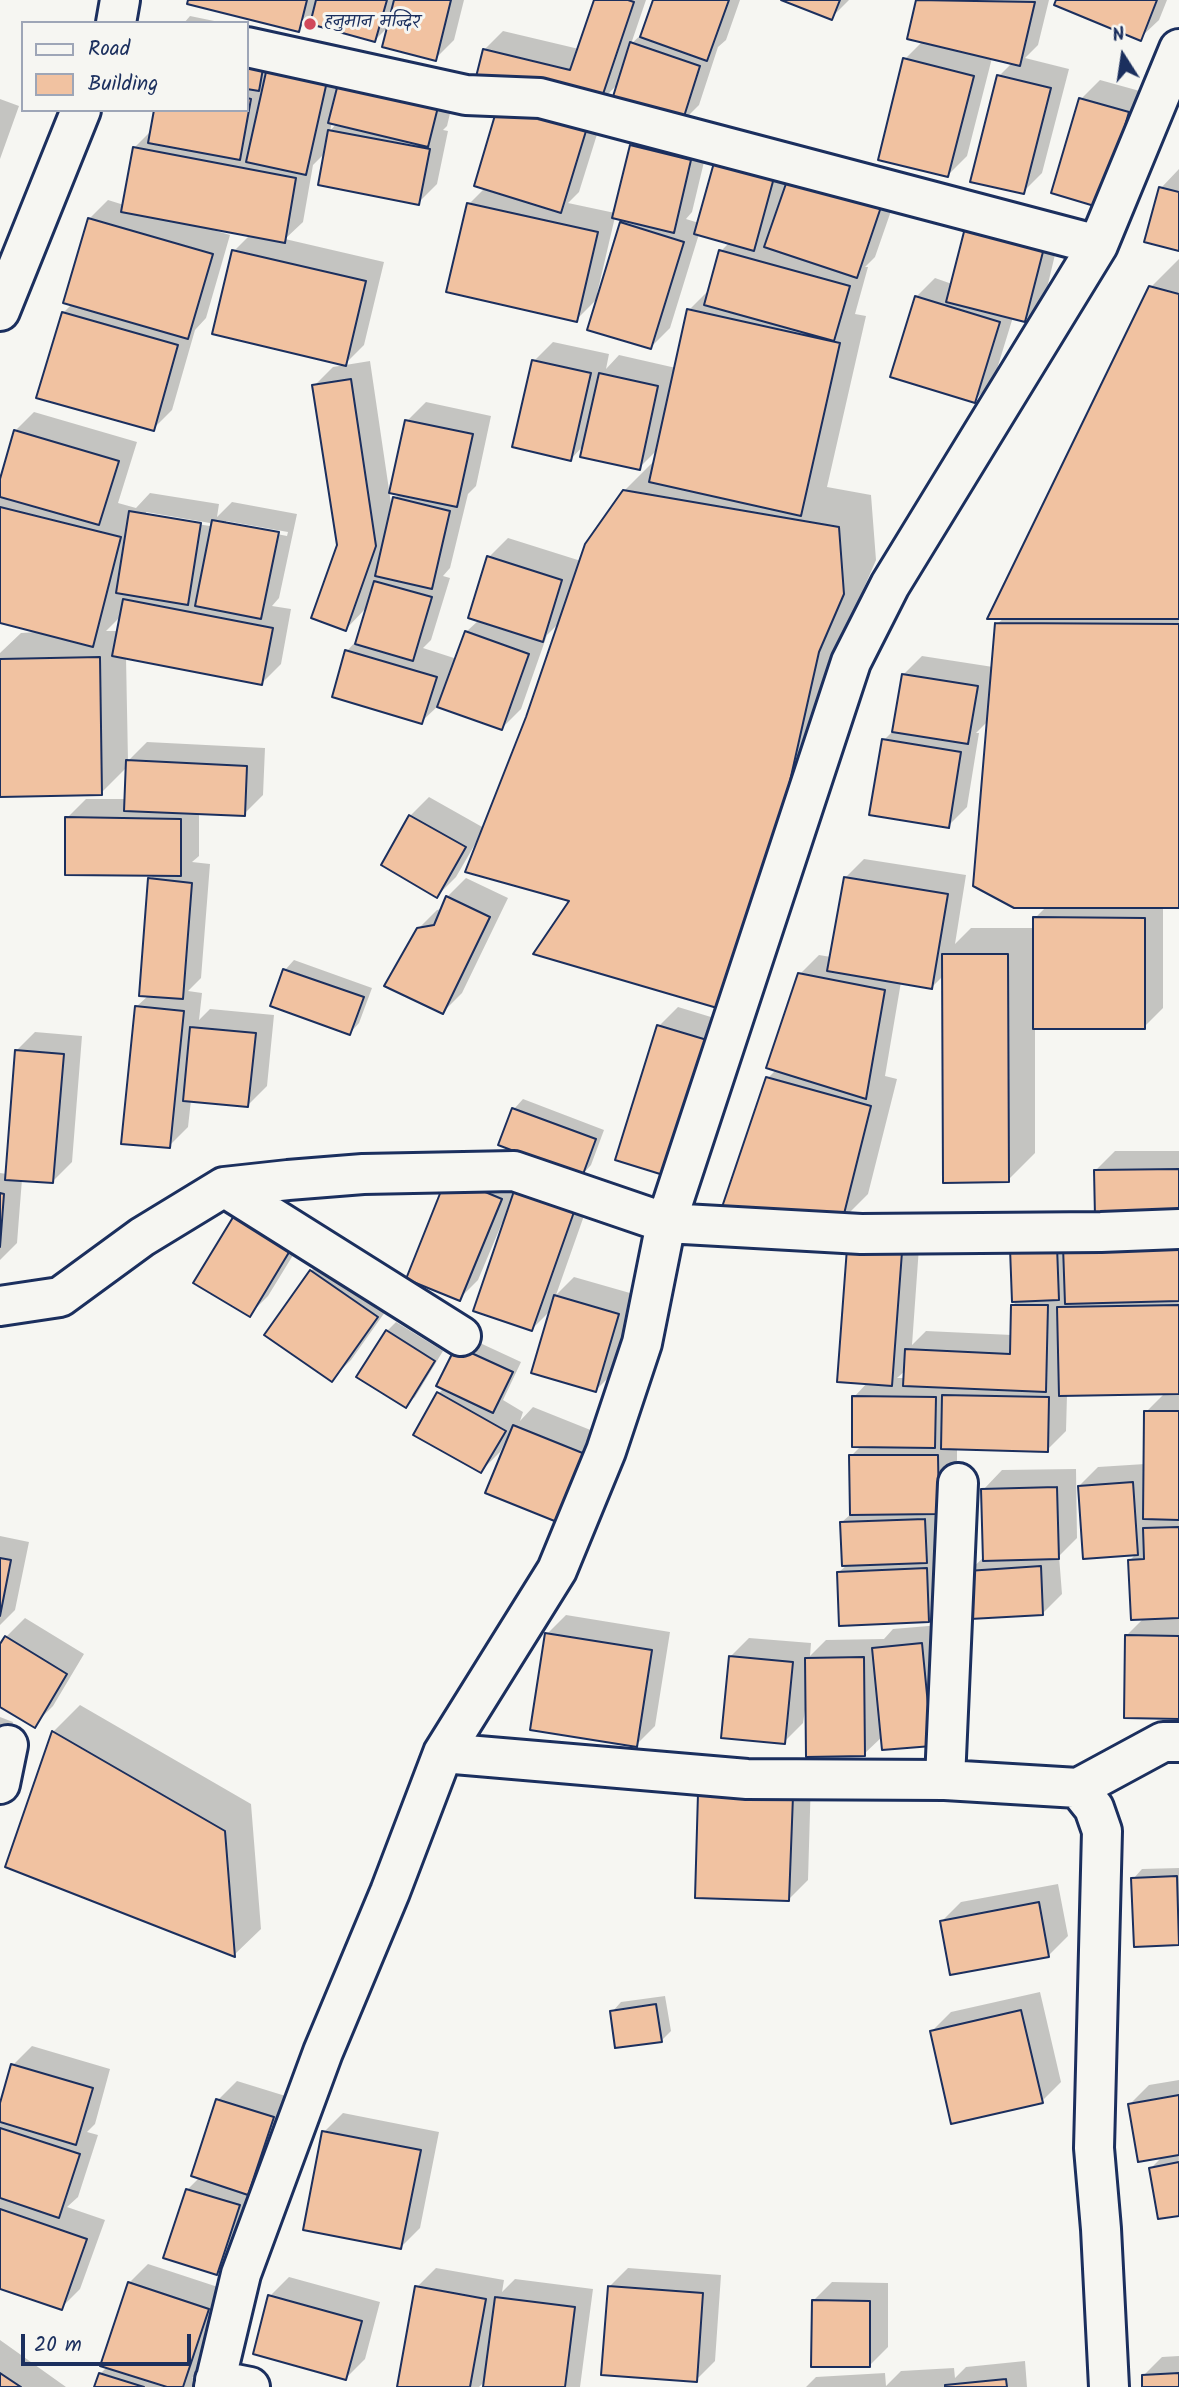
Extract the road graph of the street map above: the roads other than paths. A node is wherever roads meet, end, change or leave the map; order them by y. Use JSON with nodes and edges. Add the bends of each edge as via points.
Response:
{"nodes":[{"id":1,"x":248,"y":47,"type":"edge"},
{"id":2,"x":1179,"y":49,"type":"edge"},
{"id":3,"x":80,"y":112,"type":"edge"},
{"id":4,"x":1098,"y":245,"type":"junction"},
{"id":5,"x":0,"y":311,"type":"edge"},
{"id":6,"x":224,"y":1187,"type":"junction"},
{"id":7,"x":666,"y":1223,"type":"junction"},
{"id":8,"x":1179,"y":1229,"type":"edge"},
{"id":9,"x":0,"y":1306,"type":"edge"},
{"id":10,"x":461,"y":1336,"type":"dead end"},
{"id":11,"x":958,"y":1483,"type":"dead end"},
{"id":12,"x":1179,"y":1742,"type":"edge"},
{"id":13,"x":8,"y":1745,"type":"dead end"},
{"id":14,"x":443,"y":1753,"type":"junction"},
{"id":15,"x":945,"y":1780,"type":"junction"},
{"id":16,"x":0,"y":1784,"type":"edge"},
{"id":17,"x":1077,"y":1788,"type":"junction"},
{"id":18,"x":227,"y":2385,"type":"edge"},
{"id":19,"x":1109,"y":2387,"type":"edge"}],
"edges":[{"from":1,"to":4,"type":"street","via":[[466,94],[540,98]]},
{"from":2,"to":4,"type":"street"},
{"from":3,"to":5,"type":"street"},
{"from":4,"to":7,"type":"street","via":[[890,585],[851,662]]},
{"from":6,"to":7,"type":"street","via":[[363,1174],[514,1171]]},
{"from":6,"to":9,"type":"street","via":[[142,1237],[60,1297]]},
{"from":6,"to":10,"type":"street"},
{"from":7,"to":8,"type":"street","via":[[860,1234]]},
{"from":7,"to":14,"type":"street","via":[[642,1343],[606,1451],[557,1570]]},
{"from":11,"to":15,"type":"street"},
{"from":12,"to":17,"type":"street","via":[[1163,1742]]},
{"from":13,"to":16,"type":"street"},
{"from":14,"to":15,"type":"street","via":[[747,1779]]},
{"from":14,"to":18,"type":"street","via":[[323,2052],[241,2274]]},
{"from":15,"to":17,"type":"street"},
{"from":17,"to":19,"type":"street","via":[[1094,1808],[1102,1831],[1094,2148]]}]}
